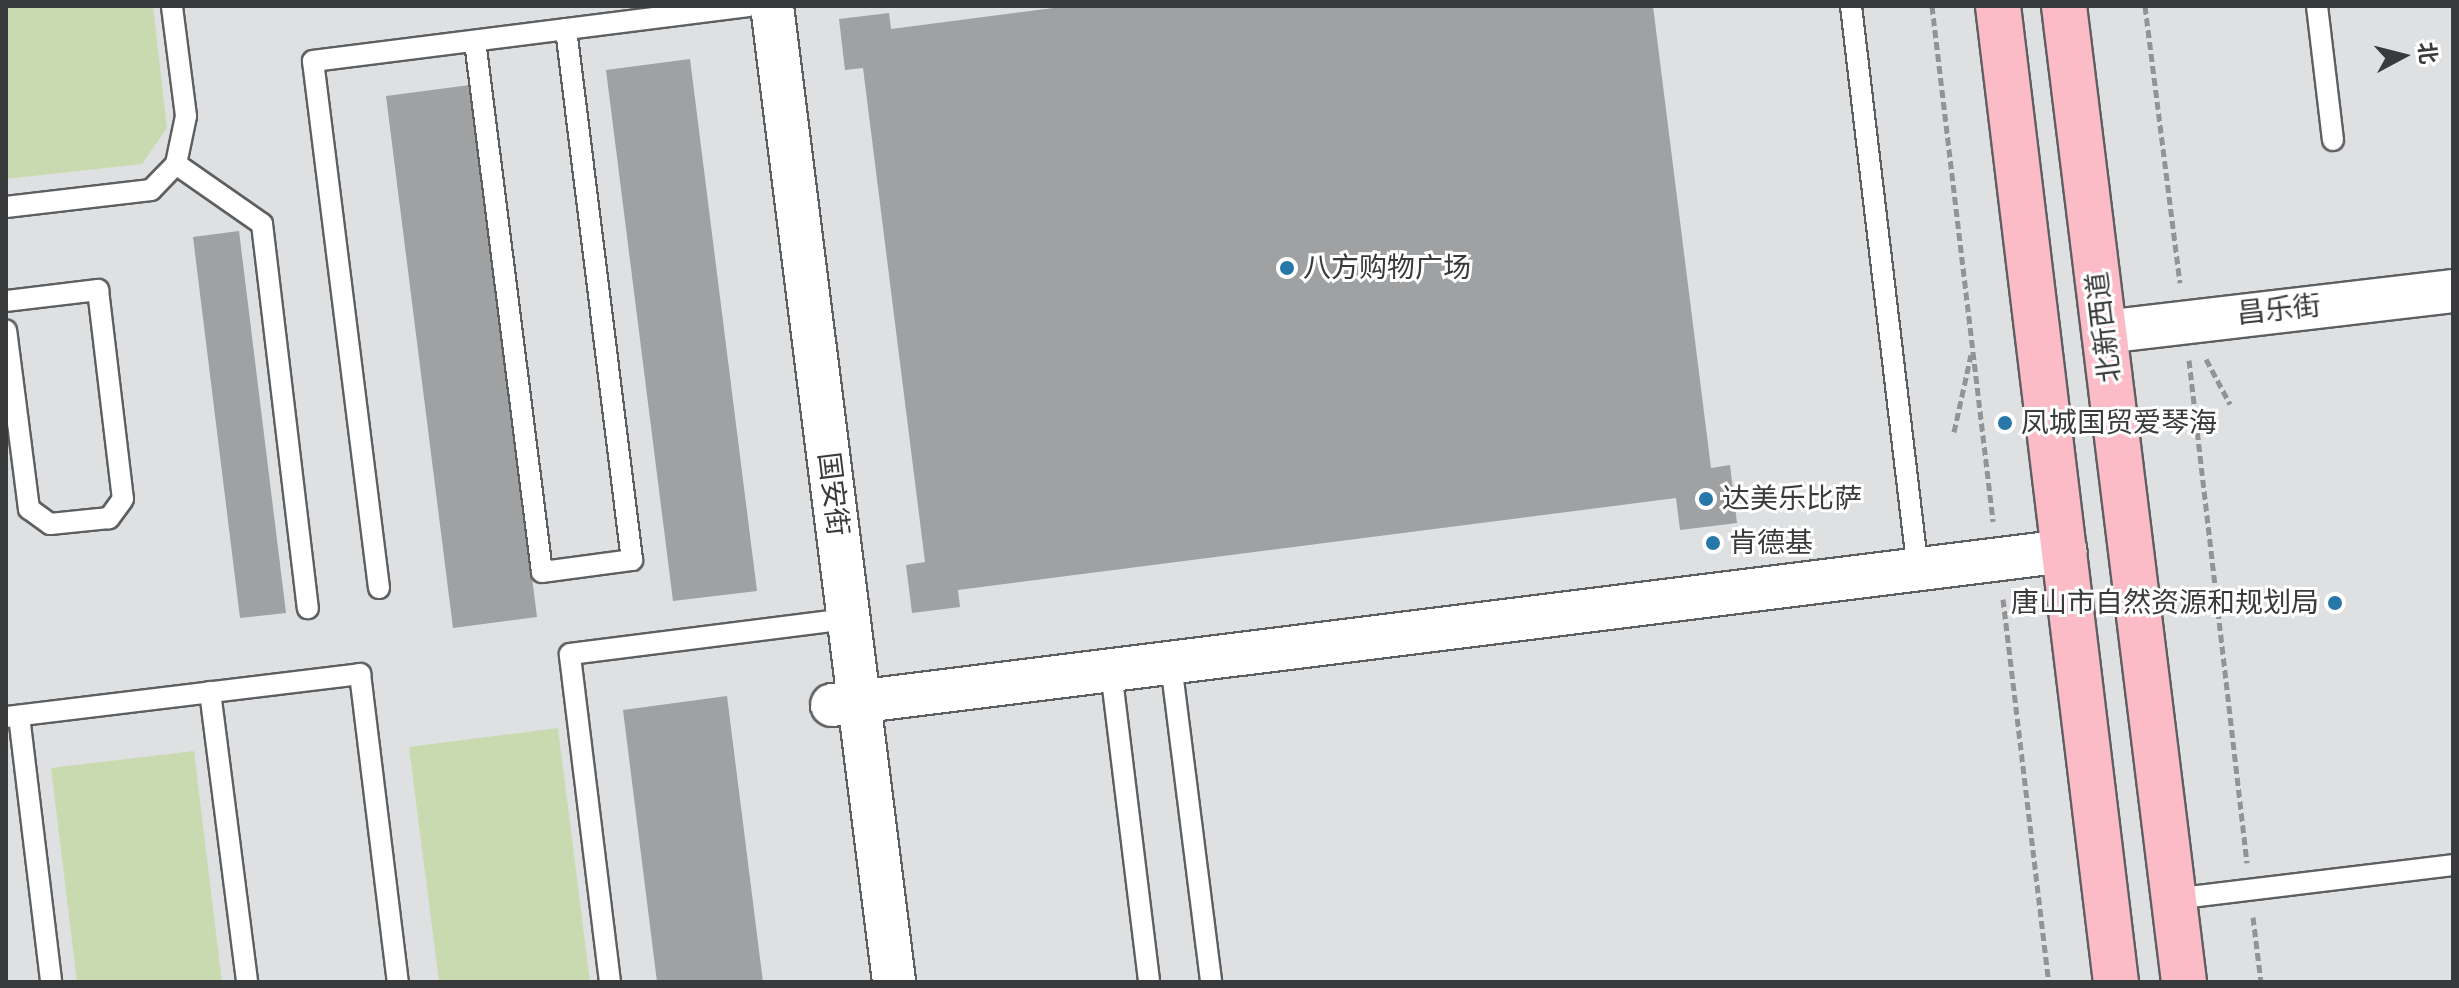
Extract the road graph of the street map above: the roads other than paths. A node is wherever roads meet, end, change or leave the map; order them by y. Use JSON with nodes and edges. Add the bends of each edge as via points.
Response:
{"nodes":[{"id":1,"x":172,"y":6,"type":"edge"},
{"id":2,"x":746,"y":6,"type":"edge"},
{"id":3,"x":772,"y":6,"type":"edge"},
{"id":4,"x":1851,"y":6,"type":"edge"},
{"id":5,"x":1998,"y":6,"type":"edge"},
{"id":6,"x":2064,"y":6,"type":"edge"},
{"id":7,"x":2317,"y":6,"type":"edge"},
{"id":8,"x":566,"y":29,"type":"junction"},
{"id":9,"x":475,"y":41,"type":"junction"},
{"id":10,"x":2333,"y":140,"type":"dead end"},
{"id":11,"x":176,"y":164,"type":"junction"},
{"id":12,"x":6,"y":207,"type":"edge"},
{"id":13,"x":2453,"y":291,"type":"edge"},
{"id":14,"x":6,"y":301,"type":"edge"},
{"id":15,"x":6,"y":330,"type":"edge"},
{"id":16,"x":2105,"y":332,"type":"junction"},
{"id":17,"x":2065,"y":551,"type":"junction"},
{"id":18,"x":1918,"y":571,"type":"junction"},
{"id":19,"x":379,"y":588,"type":"dead end"},
{"id":20,"x":308,"y":608,"type":"dead end"},
{"id":21,"x":836,"y":621,"type":"junction"},
{"id":22,"x":1171,"y":664,"type":"junction"},
{"id":23,"x":1111,"y":671,"type":"junction"},
{"id":24,"x":210,"y":692,"type":"junction"},
{"id":25,"x":846,"y":704,"type":"junction"},
{"id":26,"x":12,"y":716,"type":"edge"},
{"id":27,"x":2453,"y":865,"type":"edge"},
{"id":28,"x":2173,"y":899,"type":"junction"},
{"id":29,"x":51,"y":982,"type":"edge"},
{"id":30,"x":247,"y":982,"type":"edge"},
{"id":31,"x":398,"y":982,"type":"edge"},
{"id":32,"x":610,"y":982,"type":"edge"},
{"id":33,"x":866,"y":982,"type":"edge"},
{"id":34,"x":894,"y":982,"type":"edge"},
{"id":35,"x":1149,"y":982,"type":"edge"},
{"id":36,"x":1211,"y":982,"type":"edge"},
{"id":37,"x":2116,"y":982,"type":"edge"},
{"id":38,"x":2184,"y":982,"type":"edge"}],
"edges":[{"from":1,"to":11,"type":"lane","via":[[186,116]]},
{"from":2,"to":8,"type":"lane"},
{"from":2,"to":21,"type":"street","name":"国安街"},
{"from":3,"to":21,"type":"street","name":"国安街"},
{"from":4,"to":18,"type":"lane"},
{"from":5,"to":17,"type":"main road"},
{"from":6,"to":16,"type":"main road","name":"北新西道"},
{"from":7,"to":10,"type":"lane"},
{"from":8,"to":9,"type":"lane"},
{"from":8,"to":9,"type":"lane","via":[[632,560],[542,572]]},
{"from":9,"to":19,"type":"lane","via":[[313,61]]},
{"from":11,"to":12,"type":"lane","via":[[151,190]]},
{"from":11,"to":20,"type":"lane","via":[[262,224]]},
{"from":13,"to":16,"type":"street","name":"昌乐街"},
{"from":14,"to":15,"type":"lane","via":[[98,290],[123,499],[109,518],[50,524],[29,509]]},
{"from":16,"to":28,"type":"main road","name":"北新西道"},
{"from":17,"to":18,"type":"street"},
{"from":17,"to":37,"type":"main road"},
{"from":18,"to":22,"type":"street"},
{"from":21,"to":25,"type":"street","name":"国安街"},
{"from":21,"to":32,"type":"lane","via":[[570,654]]},
{"from":22,"to":23,"type":"street"},
{"from":22,"to":36,"type":"lane"},
{"from":23,"to":25,"type":"street"},
{"from":23,"to":35,"type":"lane"},
{"from":24,"to":26,"type":"lane"},
{"from":24,"to":30,"type":"lane"},
{"from":24,"to":31,"type":"lane","via":[[360,674]]},
{"from":25,"to":33,"type":"street","name":"国安街"},
{"from":25,"to":34,"type":"street","name":"国安街"},
{"from":26,"to":29,"type":"lane"},
{"from":27,"to":28,"type":"lane"},
{"from":28,"to":38,"type":"main road","name":"北新西道"}]}
